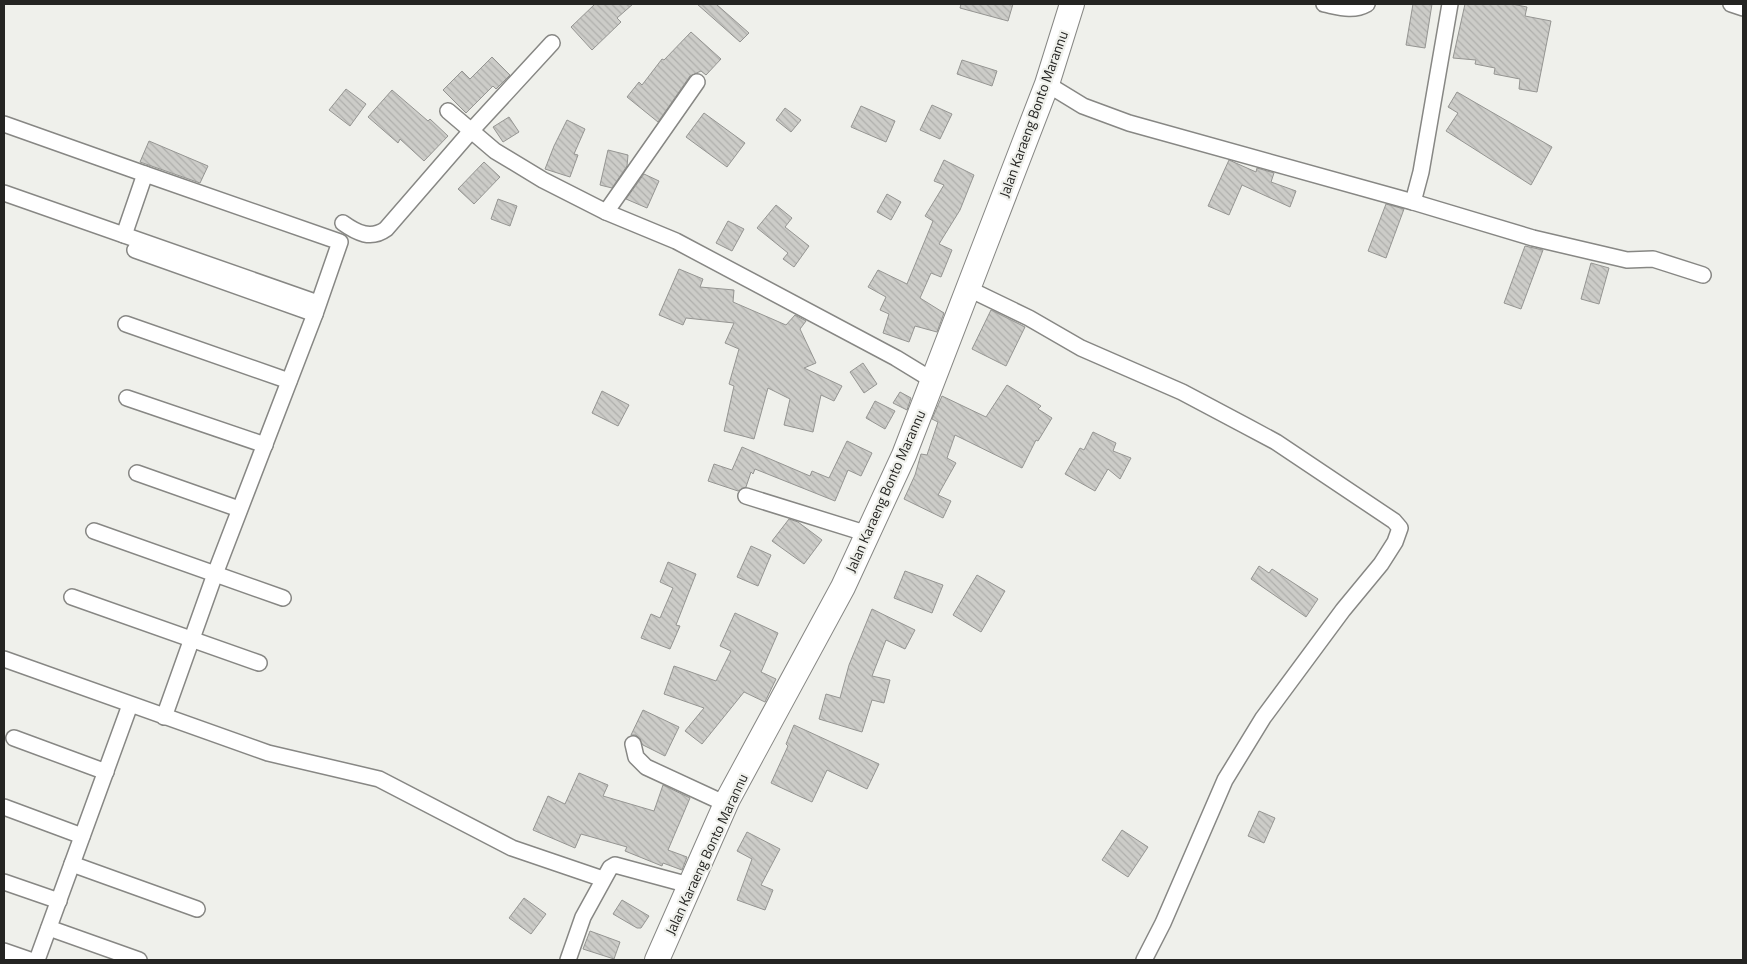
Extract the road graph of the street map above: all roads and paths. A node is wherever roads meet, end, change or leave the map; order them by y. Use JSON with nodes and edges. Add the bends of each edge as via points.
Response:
{"nodes":[{"id":1,"x":1072,"y":4,"type":"edge"},
{"id":2,"x":1324,"y":4,"type":"edge"},
{"id":3,"x":1367,"y":4,"type":"edge"},
{"id":4,"x":1450,"y":4,"type":"edge"},
{"id":5,"x":1731,"y":4,"type":"edge"},
{"id":6,"x":1743,"y":8,"type":"edge"},
{"id":7,"x":552,"y":43,"type":"dead end"},
{"id":8,"x":696,"y":82,"type":"dead end"},
{"id":9,"x":1047,"y":84,"type":"junction"},
{"id":10,"x":448,"y":111,"type":"dead end"},
{"id":11,"x":4,"y":124,"type":"edge"},
{"id":12,"x":471,"y":131,"type":"junction"},
{"id":13,"x":146,"y":174,"type":"junction"},
{"id":14,"x":4,"y":192,"type":"edge"},
{"id":15,"x":1413,"y":202,"type":"junction"},
{"id":16,"x":606,"y":212,"type":"junction"},
{"id":17,"x":343,"y":223,"type":"dead end"},
{"id":18,"x":124,"y":235,"type":"junction"},
{"id":19,"x":135,"y":250,"type":"dead end"},
{"id":20,"x":1703,"y":274,"type":"dead end"},
{"id":21,"x":969,"y":289,"type":"junction"},
{"id":22,"x":316,"y":309,"type":"junction"},
{"id":23,"x":126,"y":324,"type":"dead end"},
{"id":24,"x":932,"y":380,"type":"junction"},
{"id":25,"x":289,"y":381,"type":"junction"},
{"id":26,"x":127,"y":398,"type":"dead end"},
{"id":27,"x":265,"y":445,"type":"junction"},
{"id":28,"x":138,"y":473,"type":"dead end"},
{"id":29,"x":746,"y":496,"type":"dead end"},
{"id":30,"x":239,"y":509,"type":"junction"},
{"id":31,"x":94,"y":531,"type":"dead end"},
{"id":32,"x":868,"y":534,"type":"junction"},
{"id":33,"x":215,"y":574,"type":"junction"},
{"id":34,"x":72,"y":597,"type":"dead end"},
{"id":35,"x":283,"y":598,"type":"dead end"},
{"id":36,"x":192,"y":639,"type":"junction"},
{"id":37,"x":4,"y":659,"type":"edge"},
{"id":38,"x":259,"y":663,"type":"dead end"},
{"id":39,"x":130,"y":705,"type":"junction"},
{"id":40,"x":164,"y":717,"type":"junction"},
{"id":41,"x":14,"y":738,"type":"dead end"},
{"id":42,"x":633,"y":744,"type":"dead end"},
{"id":43,"x":106,"y":772,"type":"junction"},
{"id":44,"x":726,"y":804,"type":"junction"},
{"id":45,"x":4,"y":807,"type":"edge"},
{"id":46,"x":82,"y":836,"type":"junction"},
{"id":47,"x":72,"y":864,"type":"junction"},
{"id":48,"x":602,"y":879,"type":"junction"},
{"id":49,"x":4,"y":882,"type":"edge"},
{"id":50,"x":689,"y":885,"type":"junction"},
{"id":51,"x":58,"y":902,"type":"junction"},
{"id":52,"x":197,"y":910,"type":"dead end"},
{"id":53,"x":49,"y":928,"type":"junction"},
{"id":54,"x":4,"y":950,"type":"edge"},
{"id":55,"x":30,"y":960,"type":"edge"},
{"id":56,"x":37,"y":960,"type":"edge"},
{"id":57,"x":139,"y":960,"type":"edge"},
{"id":58,"x":568,"y":960,"type":"edge"},
{"id":59,"x":657,"y":960,"type":"edge"},
{"id":60,"x":1144,"y":960,"type":"edge"}],
"edges":[{"from":1,"to":9,"type":"main road","name":"Jalan Karaeng Bonto Marannu"},
{"from":2,"to":3,"type":"street","via":[[1348,9]]},
{"from":4,"to":15,"type":"street"},
{"from":5,"to":6,"type":"street"},
{"from":7,"to":12,"type":"street"},
{"from":8,"to":16,"type":"street"},
{"from":9,"to":15,"type":"street","via":[[1083,106],[1128,123]]},
{"from":9,"to":21,"type":"main road","name":"Jalan Karaeng Bonto Marannu"},
{"from":10,"to":12,"type":"street"},
{"from":11,"to":13,"type":"street"},
{"from":12,"to":16,"type":"street","via":[[504,156]]},
{"from":12,"to":17,"type":"street","via":[[386,229],[367,235],[357,233]]},
{"from":13,"to":18,"type":"street"},
{"from":13,"to":22,"type":"street","via":[[340,242]]},
{"from":14,"to":18,"type":"street"},
{"from":15,"to":20,"type":"street","via":[[1533,238],[1627,260],[1653,259]]},
{"from":16,"to":24,"type":"street","via":[[676,241]]},
{"from":18,"to":22,"type":"street"},
{"from":19,"to":22,"type":"street"},
{"from":21,"to":24,"type":"main road","name":"Jalan Karaeng Bonto Marannu"},
{"from":21,"to":60,"type":"street","via":[[1081,348],[1182,392],[1276,442],[1394,520],[1400,528],[1381,564],[1263,718],[1225,780]]},
{"from":22,"to":25,"type":"street"},
{"from":23,"to":25,"type":"street"},
{"from":24,"to":32,"type":"main road","name":"Jalan Karaeng Bonto Marannu","via":[[904,455]]},
{"from":25,"to":27,"type":"street"},
{"from":26,"to":27,"type":"street"},
{"from":27,"to":30,"type":"street"},
{"from":28,"to":30,"type":"street"},
{"from":29,"to":32,"type":"street"},
{"from":30,"to":33,"type":"street"},
{"from":31,"to":33,"type":"street"},
{"from":32,"to":44,"type":"main road","name":"Jalan Karaeng Bonto Marannu","via":[[843,587]]},
{"from":33,"to":35,"type":"street"},
{"from":33,"to":36,"type":"street"},
{"from":34,"to":36,"type":"street"},
{"from":36,"to":38,"type":"street"},
{"from":36,"to":40,"type":"street"},
{"from":37,"to":39,"type":"street"},
{"from":39,"to":40,"type":"street"},
{"from":39,"to":43,"type":"street"},
{"from":40,"to":48,"type":"street","via":[[268,753],[379,779],[512,848]]},
{"from":41,"to":43,"type":"street"},
{"from":42,"to":44,"type":"street","via":[[636,758],[646,767]]},
{"from":43,"to":46,"type":"street"},
{"from":44,"to":50,"type":"main road","name":"Jalan Karaeng Bonto Marannu"},
{"from":45,"to":46,"type":"street"},
{"from":46,"to":47,"type":"street"},
{"from":47,"to":51,"type":"street"},
{"from":47,"to":52,"type":"street"},
{"from":48,"to":50,"type":"street","via":[[616,865]]},
{"from":48,"to":58,"type":"street","via":[[583,917]]},
{"from":49,"to":51,"type":"street"},
{"from":50,"to":59,"type":"main road","name":"Jalan Karaeng Bonto Marannu"},
{"from":51,"to":53,"type":"street"},
{"from":53,"to":56,"type":"street"},
{"from":53,"to":57,"type":"street"},
{"from":54,"to":55,"type":"street"}]}
